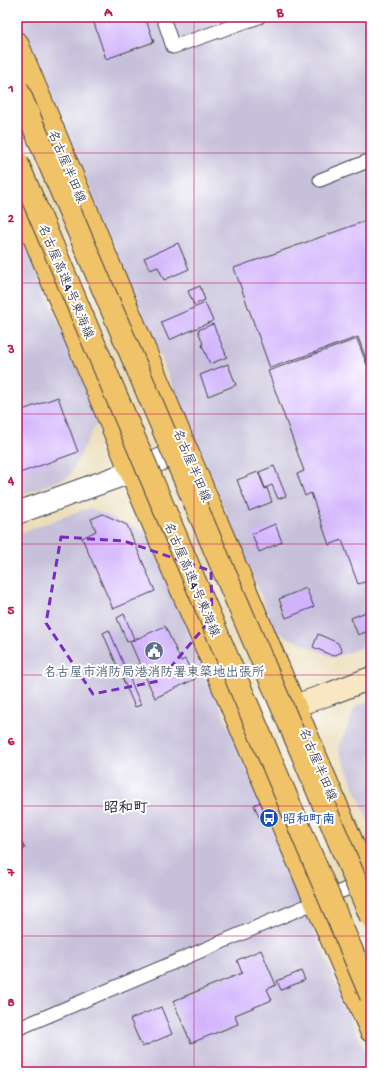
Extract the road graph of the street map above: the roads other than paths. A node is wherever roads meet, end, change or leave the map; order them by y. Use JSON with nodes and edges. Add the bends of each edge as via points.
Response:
{"nodes":[{"id":1,"x":163,"y":17,"type":"edge"},
{"id":2,"x":259,"y":17,"type":"edge"},
{"id":3,"x":17,"y":43,"type":"edge"},
{"id":4,"x":17,"y":88,"type":"edge"},
{"id":5,"x":371,"y":160,"type":"edge"},
{"id":6,"x":17,"y":162,"type":"edge"},
{"id":7,"x":320,"y":180,"type":"dead end"},
{"id":8,"x":17,"y":196,"type":"edge"},
{"id":9,"x":186,"y":449,"type":"junction"},
{"id":10,"x":131,"y":472,"type":"junction"},
{"id":11,"x":17,"y":513,"type":"edge"},
{"id":12,"x":371,"y":678,"type":"edge"},
{"id":13,"x":294,"y":706,"type":"junction"},
{"id":14,"x":370,"y":883,"type":"edge"},
{"id":15,"x":316,"y":902,"type":"junction"},
{"id":16,"x":371,"y":917,"type":"edge"},
{"id":17,"x":371,"y":996,"type":"edge"},
{"id":18,"x":17,"y":1029,"type":"edge"},
{"id":19,"x":371,"y":1031,"type":"edge"}],
"edges":[{"from":1,"to":2,"type":"lane","via":[[173,47]]},
{"from":3,"to":9,"type":"main road","name":"名古屋半田線"},
{"from":4,"to":16,"type":"main road","bridge":true},
{"from":5,"to":7,"type":"lane"},
{"from":6,"to":17,"type":"main road","name":"名古屋高速4号東海線","bridge":true},
{"from":8,"to":10,"type":"main road"},
{"from":9,"to":10,"type":"street"},
{"from":9,"to":13,"type":"main road","name":"名古屋半田線"},
{"from":10,"to":11,"type":"street"},
{"from":10,"to":15,"type":"main road"},
{"from":12,"to":13,"type":"street"},
{"from":13,"to":14,"type":"main road","name":"名古屋半田線"},
{"from":14,"to":15,"type":"lane"},
{"from":15,"to":18,"type":"lane"},
{"from":15,"to":19,"type":"main road"}]}
